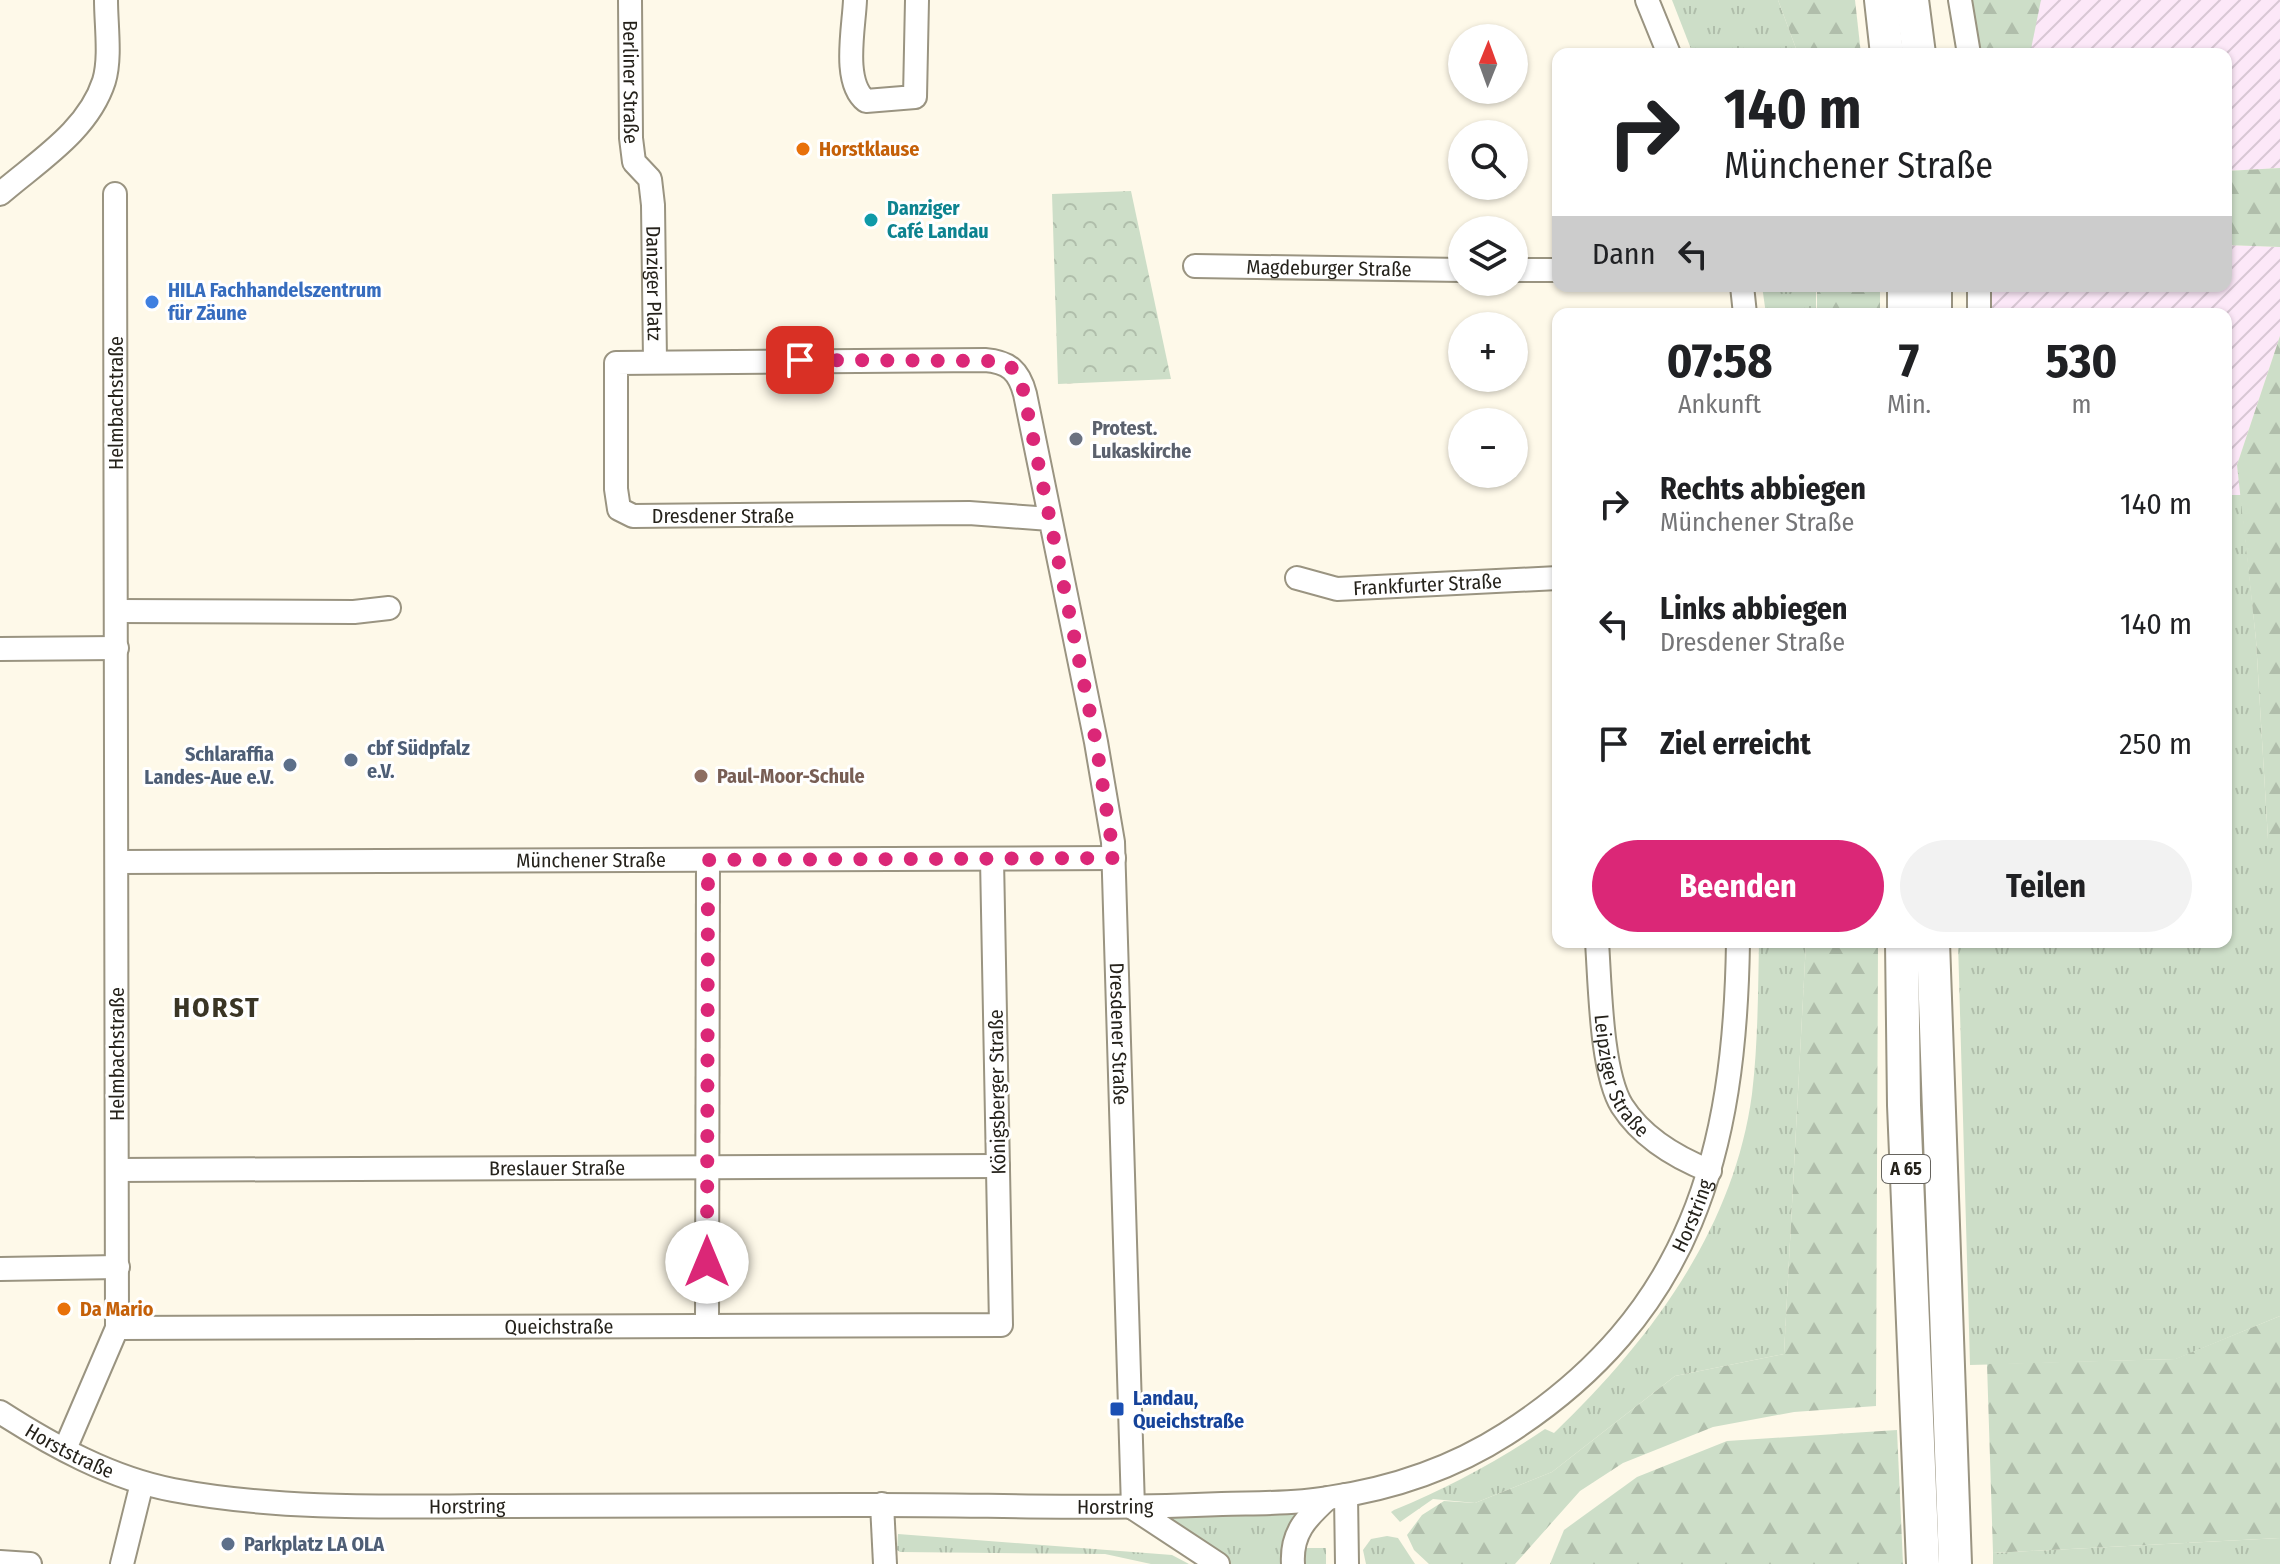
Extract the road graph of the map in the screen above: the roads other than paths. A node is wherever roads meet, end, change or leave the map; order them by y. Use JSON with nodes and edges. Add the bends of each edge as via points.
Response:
{"nodes":[{"id":1,"x":106,"y":0,"type":"edge"},
{"id":2,"x":630,"y":0,"type":"edge"},
{"id":3,"x":855,"y":0,"type":"edge"},
{"id":4,"x":917,"y":0,"type":"edge"},
{"id":5,"x":1647,"y":0,"type":"edge"},
{"id":6,"x":1881,"y":0,"type":"edge"},
{"id":7,"x":1912,"y":0,"type":"edge"},
{"id":8,"x":1960,"y":0,"type":"edge"},
{"id":9,"x":1667,"y":48,"type":"edge"},
{"id":10,"x":1886,"y":48,"type":"edge"},
{"id":11,"x":1918,"y":48,"type":"edge"},
{"id":12,"x":1968,"y":48,"type":"edge"},
{"id":13,"x":0,"y":194,"type":"edge"},
{"id":14,"x":115,"y":194,"type":"dead end"},
{"id":15,"x":653,"y":205,"type":"joint"},
{"id":16,"x":1195,"y":266,"type":"dead end"},
{"id":17,"x":1448,"y":270,"type":"edge"},
{"id":18,"x":1528,"y":270,"type":"edge"},
{"id":19,"x":1552,"y":270,"type":"edge"},
{"id":20,"x":655,"y":361,"type":"junction"},
{"id":21,"x":1050,"y":519,"type":"junction"},
{"id":22,"x":1297,"y":578,"type":"dead end"},
{"id":23,"x":1552,"y":578,"type":"edge"},
{"id":24,"x":389,"y":608,"type":"dead end"},
{"id":25,"x":117,"y":611,"type":"junction"},
{"id":26,"x":117,"y":648,"type":"junction"},
{"id":27,"x":0,"y":649,"type":"edge"},
{"id":28,"x":1114,"y":858,"type":"junction"},
{"id":29,"x":992,"y":859,"type":"junction"},
{"id":30,"x":708,"y":860,"type":"junction"},
{"id":31,"x":117,"y":862,"type":"junction"},
{"id":32,"x":1598,"y":948,"type":"edge"},
{"id":33,"x":1738,"y":948,"type":"edge"},
{"id":34,"x":1902,"y":948,"type":"edge"},
{"id":35,"x":1933,"y":948,"type":"edge"},
{"id":36,"x":998,"y":1166,"type":"junction"},
{"id":37,"x":707,"y":1167,"type":"junction"},
{"id":38,"x":117,"y":1170,"type":"junction"},
{"id":39,"x":1710,"y":1171,"type":"junction"},
{"id":40,"x":118,"y":1267,"type":"junction"},
{"id":41,"x":0,"y":1269,"type":"edge"},
{"id":42,"x":1001,"y":1325,"type":"joint"},
{"id":43,"x":707,"y":1326,"type":"junction"},
{"id":44,"x":117,"y":1328,"type":"junction"},
{"id":45,"x":0,"y":1412,"type":"edge"},
{"id":46,"x":65,"y":1449,"type":"junction"},
{"id":47,"x":142,"y":1483,"type":"junction"},
{"id":48,"x":1337,"y":1497,"type":"junction"},
{"id":49,"x":882,"y":1504,"type":"junction"},
{"id":50,"x":1133,"y":1508,"type":"junction"},
{"id":51,"x":0,"y":1562,"type":"edge"},
{"id":52,"x":30,"y":1564,"type":"edge"},
{"id":53,"x":122,"y":1564,"type":"edge"},
{"id":54,"x":885,"y":1564,"type":"edge"},
{"id":55,"x":1218,"y":1564,"type":"edge"},
{"id":56,"x":1293,"y":1564,"type":"edge"},
{"id":57,"x":1347,"y":1564,"type":"edge"},
{"id":58,"x":1923,"y":1564,"type":"edge"},
{"id":59,"x":1955,"y":1564,"type":"edge"}],
"edges":[{"from":1,"to":13,"type":"street","via":[[105,78],[79,128]]},
{"from":2,"to":15,"type":"street","name":"Berliner Straße","via":[[631,138],[634,162],[650,179]]},
{"from":3,"to":4,"type":"street","via":[[853,77],[857,94],[866,101],[915,97]]},
{"from":5,"to":9,"type":"street"},
{"from":6,"to":10,"type":"highway"},
{"from":7,"to":11,"type":"highway"},
{"from":8,"to":12,"type":"street"},
{"from":14,"to":25,"type":"street","name":"Helmbachstraße"},
{"from":15,"to":20,"type":"street","name":"Danziger Platz"},
{"from":16,"to":17,"type":"street","name":"Magdeburger Straße"},
{"from":18,"to":19,"type":"street"},
{"from":20,"to":21,"type":"street","name":"Dresdener Straße","via":[[1006,363],[1021,380]]},
{"from":20,"to":21,"type":"street","name":"Dresdener Straße","via":[[616,363],[616,489],[619,509],[633,516],[974,513]]},
{"from":21,"to":28,"type":"street","name":"Dresdener Straße"},
{"from":22,"to":23,"type":"street","name":"Frankfurter Straße","via":[[1337,589]]},
{"from":24,"to":25,"type":"street"},
{"from":25,"to":26,"type":"street","name":"Helmbachstraße"},
{"from":26,"to":27,"type":"street"},
{"from":26,"to":31,"type":"street","name":"Helmbachstraße"},
{"from":28,"to":29,"type":"street","name":"Münchener Straße"},
{"from":28,"to":50,"type":"street","name":"Dresdener Straße"},
{"from":29,"to":30,"type":"street","name":"Münchener Straße"},
{"from":29,"to":36,"type":"street","name":"Königsberger Straße"},
{"from":30,"to":31,"type":"street","name":"Münchener Straße"},
{"from":30,"to":37,"type":"street"},
{"from":31,"to":38,"type":"street","name":"Helmbachstraße"},
{"from":32,"to":39,"type":"street","name":"Leipziger Straße","via":[[1610,1072],[1622,1105],[1669,1151]]},
{"from":33,"to":39,"type":"street","name":"Horstring","via":[[1733,1067]]},
{"from":34,"to":58,"type":"highway","number":"A 65"},
{"from":35,"to":59,"type":"highway","number":"A 65"},
{"from":36,"to":37,"type":"street","name":"Breslauer Straße"},
{"from":36,"to":42,"type":"street","name":"Königsberger Straße"},
{"from":37,"to":38,"type":"street","name":"Breslauer Straße"},
{"from":37,"to":43,"type":"street"},
{"from":38,"to":40,"type":"street","name":"Helmbachstraße"},
{"from":39,"to":48,"type":"street","name":"Horstring","via":[[1689,1228],[1654,1293],[1575,1384],[1471,1454]]},
{"from":40,"to":41,"type":"street"},
{"from":40,"to":44,"type":"street","name":"Helmbachstraße"},
{"from":42,"to":43,"type":"street","name":"Queichstraße"},
{"from":43,"to":44,"type":"street","name":"Queichstraße"},
{"from":44,"to":46,"type":"street","name":"Helmbachstraße"},
{"from":45,"to":46,"type":"street","name":"Horststraße"},
{"from":46,"to":47,"type":"street","name":"Horststraße"},
{"from":47,"to":49,"type":"street","name":"Horstring","via":[[224,1498],[380,1507]]},
{"from":47,"to":53,"type":"street"},
{"from":48,"to":50,"type":"street","name":"Horstring"},
{"from":48,"to":56,"type":"street","via":[[1300,1526]]},
{"from":48,"to":57,"type":"street"},
{"from":49,"to":50,"type":"street","name":"Horstring"},
{"from":49,"to":54,"type":"street"},
{"from":50,"to":55,"type":"street"},
{"from":51,"to":52,"type":"street"}]}
